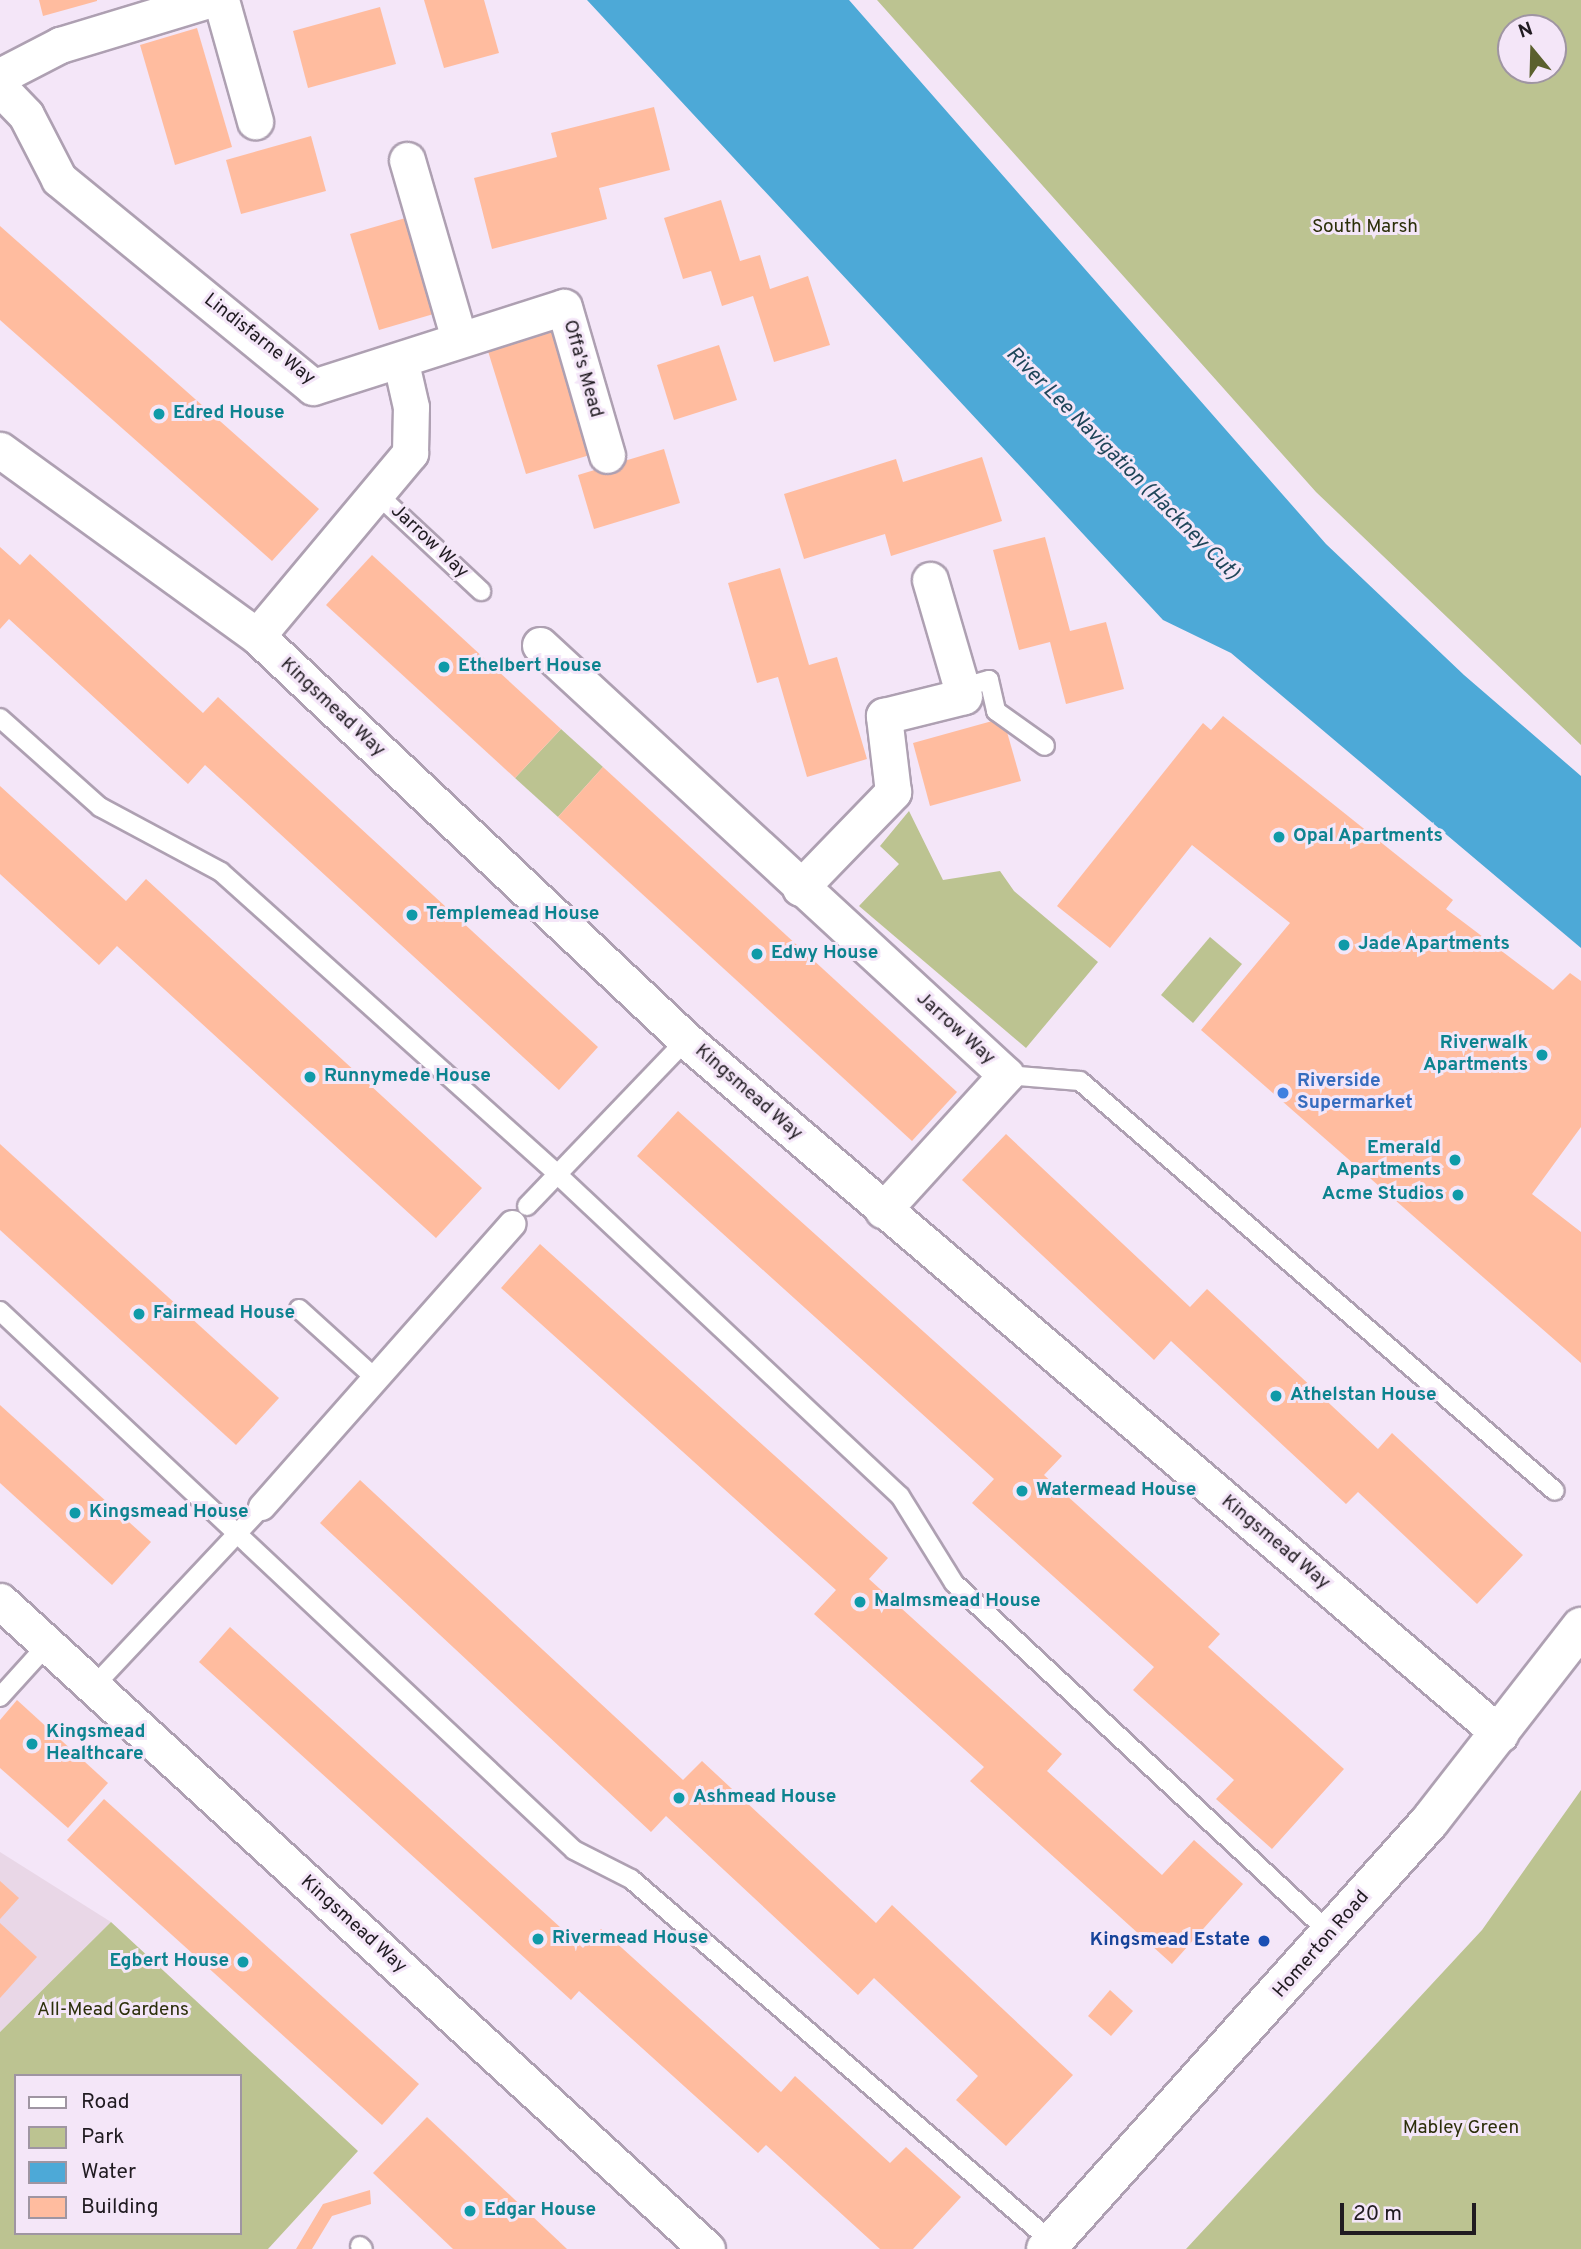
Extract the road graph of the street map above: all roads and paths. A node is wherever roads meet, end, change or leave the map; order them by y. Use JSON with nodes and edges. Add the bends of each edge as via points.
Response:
{"nodes":[{"id":1,"x":208,"y":0,"type":"edge"},
{"id":2,"x":221,"y":0,"type":"edge"},
{"id":3,"x":149,"y":8,"type":"edge"},
{"id":4,"x":0,"y":76,"type":"edge"},
{"id":5,"x":0,"y":88,"type":"edge"},
{"id":6,"x":256,"y":121,"type":"dead end"},
{"id":7,"x":407,"y":160,"type":"dead end"},
{"id":8,"x":459,"y":339,"type":"junction"},
{"id":9,"x":401,"y":363,"type":"junction"},
{"id":10,"x":0,"y":450,"type":"edge"},
{"id":11,"x":607,"y":455,"type":"dead end"},
{"id":12,"x":376,"y":493,"type":"junction"},
{"id":13,"x":930,"y":580,"type":"dead end"},
{"id":14,"x":481,"y":591,"type":"dead end"},
{"id":15,"x":257,"y":636,"type":"junction"},
{"id":16,"x":540,"y":645,"type":"dead end"},
{"id":17,"x":961,"y":688,"type":"junction"},
{"id":18,"x":0,"y":718,"type":"edge"},
{"id":19,"x":1045,"y":746,"type":"dead end"},
{"id":20,"x":800,"y":888,"type":"junction"},
{"id":21,"x":686,"y":1040,"type":"junction"},
{"id":22,"x":1006,"y":1075,"type":"junction"},
{"id":23,"x":557,"y":1174,"type":"junction"},
{"id":24,"x":883,"y":1210,"type":"junction"},
{"id":25,"x":520,"y":1215,"type":"joint"},
{"id":26,"x":299,"y":1309,"type":"dead end"},
{"id":27,"x":0,"y":1311,"type":"edge"},
{"id":28,"x":375,"y":1378,"type":"junction"},
{"id":29,"x":1555,"y":1491,"type":"dead end"},
{"id":30,"x":262,"y":1507,"type":"joint"},
{"id":31,"x":236,"y":1536,"type":"junction"},
{"id":32,"x":0,"y":1601,"type":"edge"},
{"id":33,"x":1581,"y":1627,"type":"edge"},
{"id":34,"x":48,"y":1644,"type":"junction"},
{"id":35,"x":95,"y":1685,"type":"junction"},
{"id":36,"x":0,"y":1697,"type":"edge"},
{"id":37,"x":1500,"y":1734,"type":"junction"},
{"id":38,"x":1332,"y":1935,"type":"junction"},
{"id":39,"x":1049,"y":2245,"type":"edge"},
{"id":40,"x":707,"y":2249,"type":"edge"}],
"edges":[{"from":1,"to":3,"type":"street"},
{"from":2,"to":6,"type":"street"},
{"from":3,"to":4,"type":"street"},
{"from":5,"to":9,"type":"street","name":"Lindisfarne Way","via":[[26,116],[59,179],[313,387]]},
{"from":7,"to":8,"type":"street"},
{"from":8,"to":9,"type":"street","name":"Offa's Mead"},
{"from":8,"to":11,"type":"street","name":"Offa's Mead","via":[[564,307]]},
{"from":9,"to":12,"type":"street","via":[[411,407],[410,453]]},
{"from":10,"to":15,"type":"street","name":"Kingsmead Way"},
{"from":12,"to":14,"type":"lane","name":"Jarrow Way"},
{"from":12,"to":15,"type":"street"},
{"from":13,"to":17,"type":"street"},
{"from":15,"to":21,"type":"street","name":"Kingsmead Way"},
{"from":16,"to":20,"type":"street","name":"Jarrow Way"},
{"from":17,"to":19,"type":"lane","via":[[989,680],[996,711]]},
{"from":17,"to":20,"type":"street","via":[[964,696],[884,716],[893,792]]},
{"from":18,"to":23,"type":"lane","via":[[100,807],[221,872]]},
{"from":20,"to":22,"type":"street","name":"Jarrow Way"},
{"from":21,"to":23,"type":"lane"},
{"from":21,"to":24,"type":"street","name":"Kingsmead Way"},
{"from":22,"to":24,"type":"street","name":"Jarrow Way"},
{"from":22,"to":29,"type":"lane","via":[[1080,1081]]},
{"from":23,"to":25,"type":"lane"},
{"from":23,"to":38,"type":"lane","via":[[901,1496],[954,1583]]},
{"from":24,"to":37,"type":"street","name":"Kingsmead Way"},
{"from":25,"to":28,"type":"street"},
{"from":26,"to":28,"type":"lane"},
{"from":27,"to":31,"type":"lane"},
{"from":28,"to":30,"type":"street"},
{"from":30,"to":31,"type":"lane"},
{"from":31,"to":35,"type":"lane"},
{"from":31,"to":39,"type":"lane","via":[[574,1850],[631,1879]]},
{"from":32,"to":34,"type":"street","name":"Kingsmead Way"},
{"from":33,"to":37,"type":"main road","name":"Homerton Road"},
{"from":34,"to":35,"type":"street","name":"Kingsmead Way"},
{"from":34,"to":36,"type":"lane"},
{"from":35,"to":40,"type":"street","name":"Kingsmead Way"},
{"from":37,"to":38,"type":"main road","name":"Homerton Road"},
{"from":38,"to":39,"type":"main road","name":"Homerton Road"}]}
